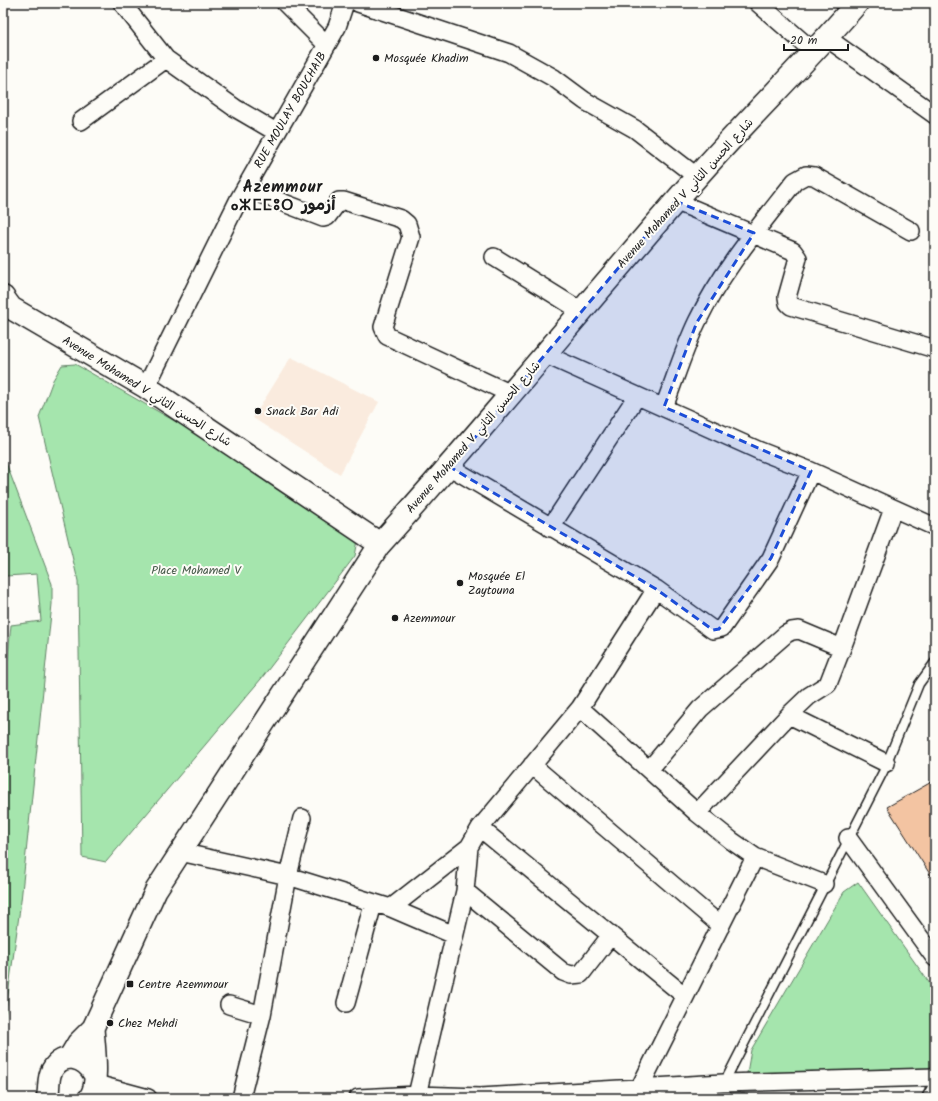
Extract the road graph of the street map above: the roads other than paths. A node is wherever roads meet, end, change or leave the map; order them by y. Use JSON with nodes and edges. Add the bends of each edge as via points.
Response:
{"nodes":[{"id":1,"x":122,"y":3,"type":"edge"},
{"id":2,"x":285,"y":3,"type":"edge"},
{"id":3,"x":345,"y":3,"type":"edge"},
{"id":4,"x":358,"y":3,"type":"edge"},
{"id":5,"x":758,"y":3,"type":"edge"},
{"id":6,"x":856,"y":3,"type":"edge"},
{"id":7,"x":327,"y":45,"type":"junction"},
{"id":8,"x":820,"y":45,"type":"junction"},
{"id":9,"x":166,"y":59,"type":"junction"},
{"id":10,"x":935,"y":115,"type":"edge"},
{"id":11,"x":81,"y":121,"type":"dead end"},
{"id":12,"x":276,"y":132,"type":"junction"},
{"id":13,"x":696,"y":176,"type":"junction"},
{"id":14,"x":245,"y":188,"type":"junction"},
{"id":15,"x":675,"y":202,"type":"junction"},
{"id":16,"x":911,"y":231,"type":"dead end"},
{"id":17,"x":754,"y":233,"type":"junction"},
{"id":18,"x":494,"y":257,"type":"dead end"},
{"id":19,"x":7,"y":302,"type":"edge"},
{"id":20,"x":581,"y":311,"type":"junction"},
{"id":21,"x":935,"y":349,"type":"edge"},
{"id":22,"x":544,"y":354,"type":"junction"},
{"id":23,"x":146,"y":388,"type":"junction"},
{"id":24,"x":511,"y":394,"type":"junction"},
{"id":25,"x":637,"y":396,"type":"junction"},
{"id":26,"x":664,"y":407,"type":"junction"},
{"id":27,"x":450,"y":467,"type":"junction"},
{"id":28,"x":811,"y":471,"type":"junction"},
{"id":29,"x":893,"y":509,"type":"junction"},
{"id":30,"x":935,"y":526,"type":"edge"},
{"id":31,"x":550,"y":528,"type":"junction"},
{"id":32,"x":380,"y":544,"type":"junction"},
{"id":33,"x":656,"y":589,"type":"junction"},
{"id":34,"x":842,"y":648,"type":"junction"},
{"id":35,"x":935,"y":662,"type":"edge"},
{"id":36,"x":580,"y":708,"type":"junction"},
{"id":37,"x":789,"y":715,"type":"junction"},
{"id":38,"x":886,"y":763,"type":"junction"},
{"id":39,"x":532,"y":765,"type":"junction"},
{"id":40,"x":649,"y":770,"type":"junction"},
{"id":41,"x":697,"y":813,"type":"junction"},
{"id":42,"x":302,"y":818,"type":"dead end"},
{"id":43,"x":480,"y":828,"type":"junction"},
{"id":44,"x":848,"y":838,"type":"junction"},
{"id":45,"x":469,"y":847,"type":"junction"},
{"id":46,"x":180,"y":852,"type":"junction"},
{"id":47,"x":755,"y":857,"type":"junction"},
{"id":48,"x":288,"y":876,"type":"junction"},
{"id":49,"x":824,"y":884,"type":"junction"},
{"id":50,"x":465,"y":891,"type":"junction"},
{"id":51,"x":374,"y":904,"type":"junction"},
{"id":52,"x":391,"y":908,"type":"junction"},
{"id":53,"x":722,"y":926,"type":"junction"},
{"id":54,"x":454,"y":935,"type":"junction"},
{"id":55,"x":611,"y":935,"type":"junction"},
{"id":56,"x":935,"y":958,"type":"edge"},
{"id":57,"x":685,"y":996,"type":"junction"},
{"id":58,"x":346,"y":1003,"type":"dead end"},
{"id":59,"x":229,"y":1005,"type":"dead end"},
{"id":60,"x":262,"y":1015,"type":"junction"},
{"id":61,"x":93,"y":1028,"type":"junction"},
{"id":62,"x":69,"y":1058,"type":"junction"},
{"id":63,"x":935,"y":1077,"type":"edge"},
{"id":64,"x":723,"y":1083,"type":"junction"},
{"id":65,"x":93,"y":1085,"type":"edge"},
{"id":66,"x":639,"y":1089,"type":"junction"},
{"id":67,"x":935,"y":1091,"type":"edge"},
{"id":68,"x":50,"y":1095,"type":"edge"},
{"id":69,"x":417,"y":1095,"type":"junction"},
{"id":70,"x":148,"y":1098,"type":"edge"},
{"id":71,"x":241,"y":1098,"type":"edge"},
{"id":72,"x":358,"y":1098,"type":"edge"},
{"id":73,"x":481,"y":1098,"type":"edge"},
{"id":74,"x":931,"y":1098,"type":"edge"}],
"edges":[{"from":1,"to":9,"type":"street"},
{"from":2,"to":7,"type":"street"},
{"from":3,"to":7,"type":"street","name":"RUE MOULAY BOUCHAIB"},
{"from":4,"to":13,"type":"street","via":[[515,56],[635,129]]},
{"from":5,"to":8,"type":"street"},
{"from":6,"to":8,"type":"main road","name":"Avenue Mohamed V شارع الحسن الثاني"},
{"from":7,"to":12,"type":"street","name":"RUE MOULAY BOUCHAIB"},
{"from":8,"to":10,"type":"street"},
{"from":8,"to":13,"type":"main road","name":"Avenue Mohamed V شارع الحسن الثاني"},
{"from":9,"to":11,"type":"street"},
{"from":9,"to":12,"type":"street","via":[[235,108]]},
{"from":12,"to":14,"type":"street","name":"RUE MOULAY BOUCHAIB"},
{"from":13,"to":15,"type":"main road","name":"Avenue Mohamed V شارع الحسن الثاني"},
{"from":14,"to":23,"type":"street","name":"RUE MOULAY BOUCHAIB"},
{"from":14,"to":24,"type":"street","via":[[323,218],[327,217],[339,201],[344,201],[401,219],[407,224],[411,237],[383,327],[384,332],[387,336]]},
{"from":15,"to":17,"type":"street"},
{"from":15,"to":20,"type":"main road","name":"Avenue Mohamed V شارع الحسن الثاني"},
{"from":16,"to":17,"type":"street","via":[[814,176],[806,175],[794,181]]},
{"from":17,"to":21,"type":"street","via":[[797,254],[798,264],[787,297],[791,306]]},
{"from":17,"to":26,"type":"street","via":[[697,322]]},
{"from":18,"to":20,"type":"street"},
{"from":19,"to":23,"type":"main road","name":"Avenue Mohamed V شارع الحسن الثاني"},
{"from":20,"to":22,"type":"main road","name":"Avenue Mohamed V شارع الحسن الثاني"},
{"from":22,"to":24,"type":"main road","name":"Avenue Mohamed V شارع الحسن الثاني"},
{"from":22,"to":25,"type":"street"},
{"from":23,"to":32,"type":"main road","name":"Avenue Mohamed V شارع الحسن الثاني"},
{"from":24,"to":27,"type":"main road","name":"Avenue Mohamed V شارع الحسن الثاني"},
{"from":25,"to":26,"type":"street"},
{"from":25,"to":31,"type":"street"},
{"from":26,"to":28,"type":"street","via":[[760,451]]},
{"from":27,"to":31,"type":"street"},
{"from":27,"to":32,"type":"main road","name":"Avenue Mohamed V شارع الحسن الثاني"},
{"from":28,"to":29,"type":"street"},
{"from":28,"to":33,"type":"street","via":[[771,558],[722,628],[713,630]]},
{"from":29,"to":30,"type":"street"},
{"from":29,"to":34,"type":"street"},
{"from":31,"to":33,"type":"street"},
{"from":32,"to":46,"type":"street"},
{"from":33,"to":36,"type":"street"},
{"from":34,"to":37,"type":"street","via":[[828,684],[809,696]]},
{"from":34,"to":40,"type":"street","via":[[807,632],[792,631],[786,634],[700,709]]},
{"from":35,"to":38,"type":"lane","via":[[919,684]]},
{"from":36,"to":39,"type":"street"},
{"from":36,"to":40,"type":"street"},
{"from":37,"to":38,"type":"street"},
{"from":37,"to":41,"type":"street"},
{"from":38,"to":44,"type":"lane"},
{"from":39,"to":43,"type":"street"},
{"from":39,"to":53,"type":"street"},
{"from":40,"to":41,"type":"street"},
{"from":41,"to":47,"type":"street"},
{"from":42,"to":48,"type":"street"},
{"from":43,"to":45,"type":"street"},
{"from":43,"to":55,"type":"street"},
{"from":44,"to":49,"type":"lane"},
{"from":44,"to":56,"type":"street"},
{"from":45,"to":50,"type":"street"},
{"from":45,"to":52,"type":"street"},
{"from":46,"to":48,"type":"street"},
{"from":46,"to":61,"type":"street","via":[[156,890]]},
{"from":47,"to":49,"type":"street"},
{"from":47,"to":53,"type":"street"},
{"from":48,"to":51,"type":"street"},
{"from":48,"to":60,"type":"street"},
{"from":49,"to":64,"type":"lane"},
{"from":50,"to":54,"type":"street"},
{"from":50,"to":55,"type":"street","via":[[563,972],[570,975],[581,974]]},
{"from":51,"to":52,"type":"street"},
{"from":51,"to":58,"type":"street"},
{"from":52,"to":54,"type":"street"},
{"from":53,"to":57,"type":"street"},
{"from":54,"to":69,"type":"street"},
{"from":55,"to":57,"type":"street"},
{"from":57,"to":66,"type":"street"},
{"from":59,"to":60,"type":"street"},
{"from":60,"to":71,"type":"street"},
{"from":61,"to":62,"type":"street","via":[[78,1043]]},
{"from":61,"to":65,"type":"street"},
{"from":62,"to":65,"type":"street","via":[[89,1065]]},
{"from":62,"to":68,"type":"street","via":[[59,1062],[52,1070],[48,1080]]},
{"from":63,"to":64,"type":"street"},
{"from":64,"to":66,"type":"street"},
{"from":65,"to":70,"type":"street"},
{"from":66,"to":73,"type":"street"},
{"from":67,"to":74,"type":"street"},
{"from":69,"to":72,"type":"street"},
{"from":69,"to":73,"type":"street"}]}
